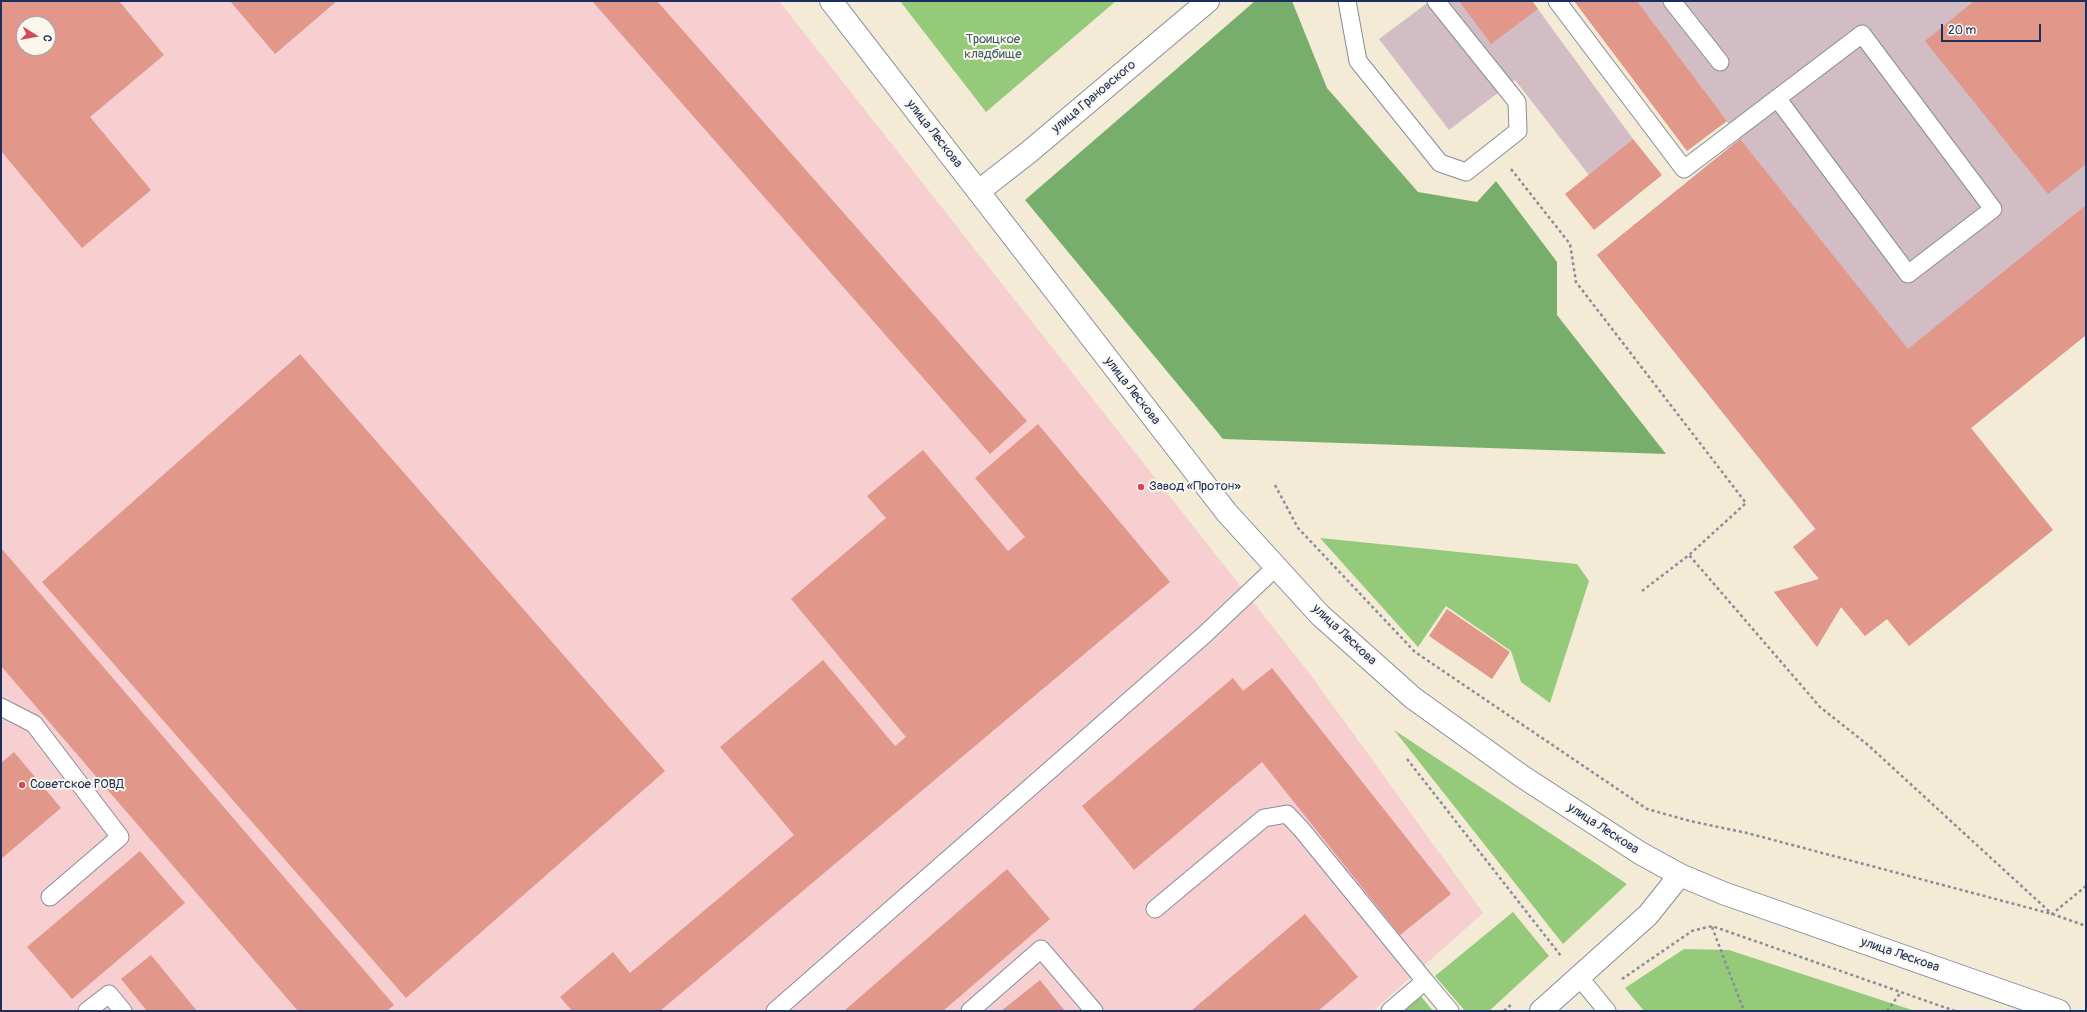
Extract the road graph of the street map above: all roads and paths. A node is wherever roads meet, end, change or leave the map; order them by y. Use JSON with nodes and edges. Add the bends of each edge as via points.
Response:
{"nodes":[{"id":1,"x":831,"y":1,"type":"edge"},
{"id":2,"x":1208,"y":1,"type":"edge"},
{"id":3,"x":1347,"y":1,"type":"edge"},
{"id":4,"x":1436,"y":1,"type":"edge"},
{"id":5,"x":1557,"y":1,"type":"edge"},
{"id":6,"x":1672,"y":1,"type":"edge"},
{"id":7,"x":1720,"y":62,"type":"dead end"},
{"id":8,"x":1777,"y":98,"type":"junction"},
{"id":9,"x":1495,"y":149,"type":"junction"},
{"id":10,"x":979,"y":192,"type":"junction"},
{"id":11,"x":1275,"y":485,"type":"dead end"},
{"id":12,"x":1689,"y":555,"type":"junction"},
{"id":13,"x":1276,"y":567,"type":"junction"},
{"id":14,"x":1642,"y":591,"type":"dead end"},
{"id":15,"x":1,"y":707,"type":"edge"},
{"id":16,"x":1407,"y":759,"type":"dead end"},
{"id":17,"x":1680,"y":875,"type":"junction"},
{"id":18,"x":2086,"y":886,"type":"edge"},
{"id":19,"x":50,"y":897,"type":"dead end"},
{"id":20,"x":1155,"y":909,"type":"dead end"},
{"id":21,"x":2052,"y":914,"type":"junction"},
{"id":22,"x":1712,"y":926,"type":"junction"},
{"id":23,"x":2086,"y":926,"type":"edge"},
{"id":24,"x":1562,"y":958,"type":"dead end"},
{"id":25,"x":1579,"y":976,"type":"junction"},
{"id":26,"x":1425,"y":981,"type":"junction"},
{"id":27,"x":1901,"y":992,"type":"junction"},
{"id":28,"x":1596,"y":998,"type":"junction"},
{"id":29,"x":87,"y":1011,"type":"edge"},
{"id":30,"x":123,"y":1011,"type":"edge"},
{"id":31,"x":775,"y":1011,"type":"edge"},
{"id":32,"x":970,"y":1011,"type":"edge"},
{"id":33,"x":1094,"y":1011,"type":"edge"},
{"id":34,"x":1390,"y":1011,"type":"edge"},
{"id":35,"x":1450,"y":1011,"type":"edge"},
{"id":36,"x":1541,"y":1011,"type":"edge"},
{"id":37,"x":1607,"y":1011,"type":"edge"},
{"id":38,"x":1744,"y":1011,"type":"edge"},
{"id":39,"x":1887,"y":1011,"type":"edge"},
{"id":40,"x":1955,"y":1011,"type":"edge"},
{"id":41,"x":2059,"y":1011,"type":"edge"}],
"edges":[{"from":1,"to":10,"type":"main road","name":"улица Лескова"},
{"from":2,"to":10,"type":"main road","name":"улица Грановского"},
{"from":3,"to":9,"type":"lane","via":[[1358,61],[1440,163],[1466,172]]},
{"from":4,"to":9,"type":"lane","via":[[1517,102],[1518,131]]},
{"from":5,"to":8,"type":"lane","via":[[1684,169]]},
{"from":6,"to":7,"type":"lane"},
{"from":8,"to":8,"type":"lane","via":[[1862,34],[1993,209],[1908,274]]},
{"from":9,"to":12,"type":"path","via":[[1570,244],[1576,282],[1746,503]]},
{"from":10,"to":13,"type":"main road","name":"улица Лескова","via":[[1227,513]]},
{"from":11,"to":21,"type":"path","via":[[1298,528],[1415,652],[1647,809]]},
{"from":12,"to":14,"type":"path"},
{"from":12,"to":21,"type":"path","via":[[1820,707],[1868,745]]},
{"from":13,"to":17,"type":"main road","name":"улица Лескова","via":[[1320,615],[1413,698],[1523,777],[1640,853]]},
{"from":13,"to":31,"type":"lane","via":[[1203,636]]},
{"from":15,"to":19,"type":"lane","via":[[34,724],[120,837]]},
{"from":16,"to":24,"type":"path"},
{"from":17,"to":25,"type":"main road","via":[[1648,915]]},
{"from":17,"to":41,"type":"main road","name":"улица Лескова","via":[[1723,893]]},
{"from":18,"to":21,"type":"path"},
{"from":20,"to":26,"type":"lane","via":[[1264,818],[1287,814]]},
{"from":21,"to":23,"type":"path"},
{"from":22,"to":27,"type":"path"},
{"from":22,"to":28,"type":"path","via":[[1692,931]]},
{"from":22,"to":38,"type":"path"},
{"from":25,"to":28,"type":"lane"},
{"from":25,"to":36,"type":"main road"},
{"from":26,"to":34,"type":"lane"},
{"from":26,"to":35,"type":"lane"},
{"from":27,"to":39,"type":"path"},
{"from":27,"to":40,"type":"path"},
{"from":28,"to":37,"type":"lane"},
{"from":29,"to":30,"type":"lane","via":[[109,994]]},
{"from":32,"to":33,"type":"lane","via":[[1041,949]]}]}
